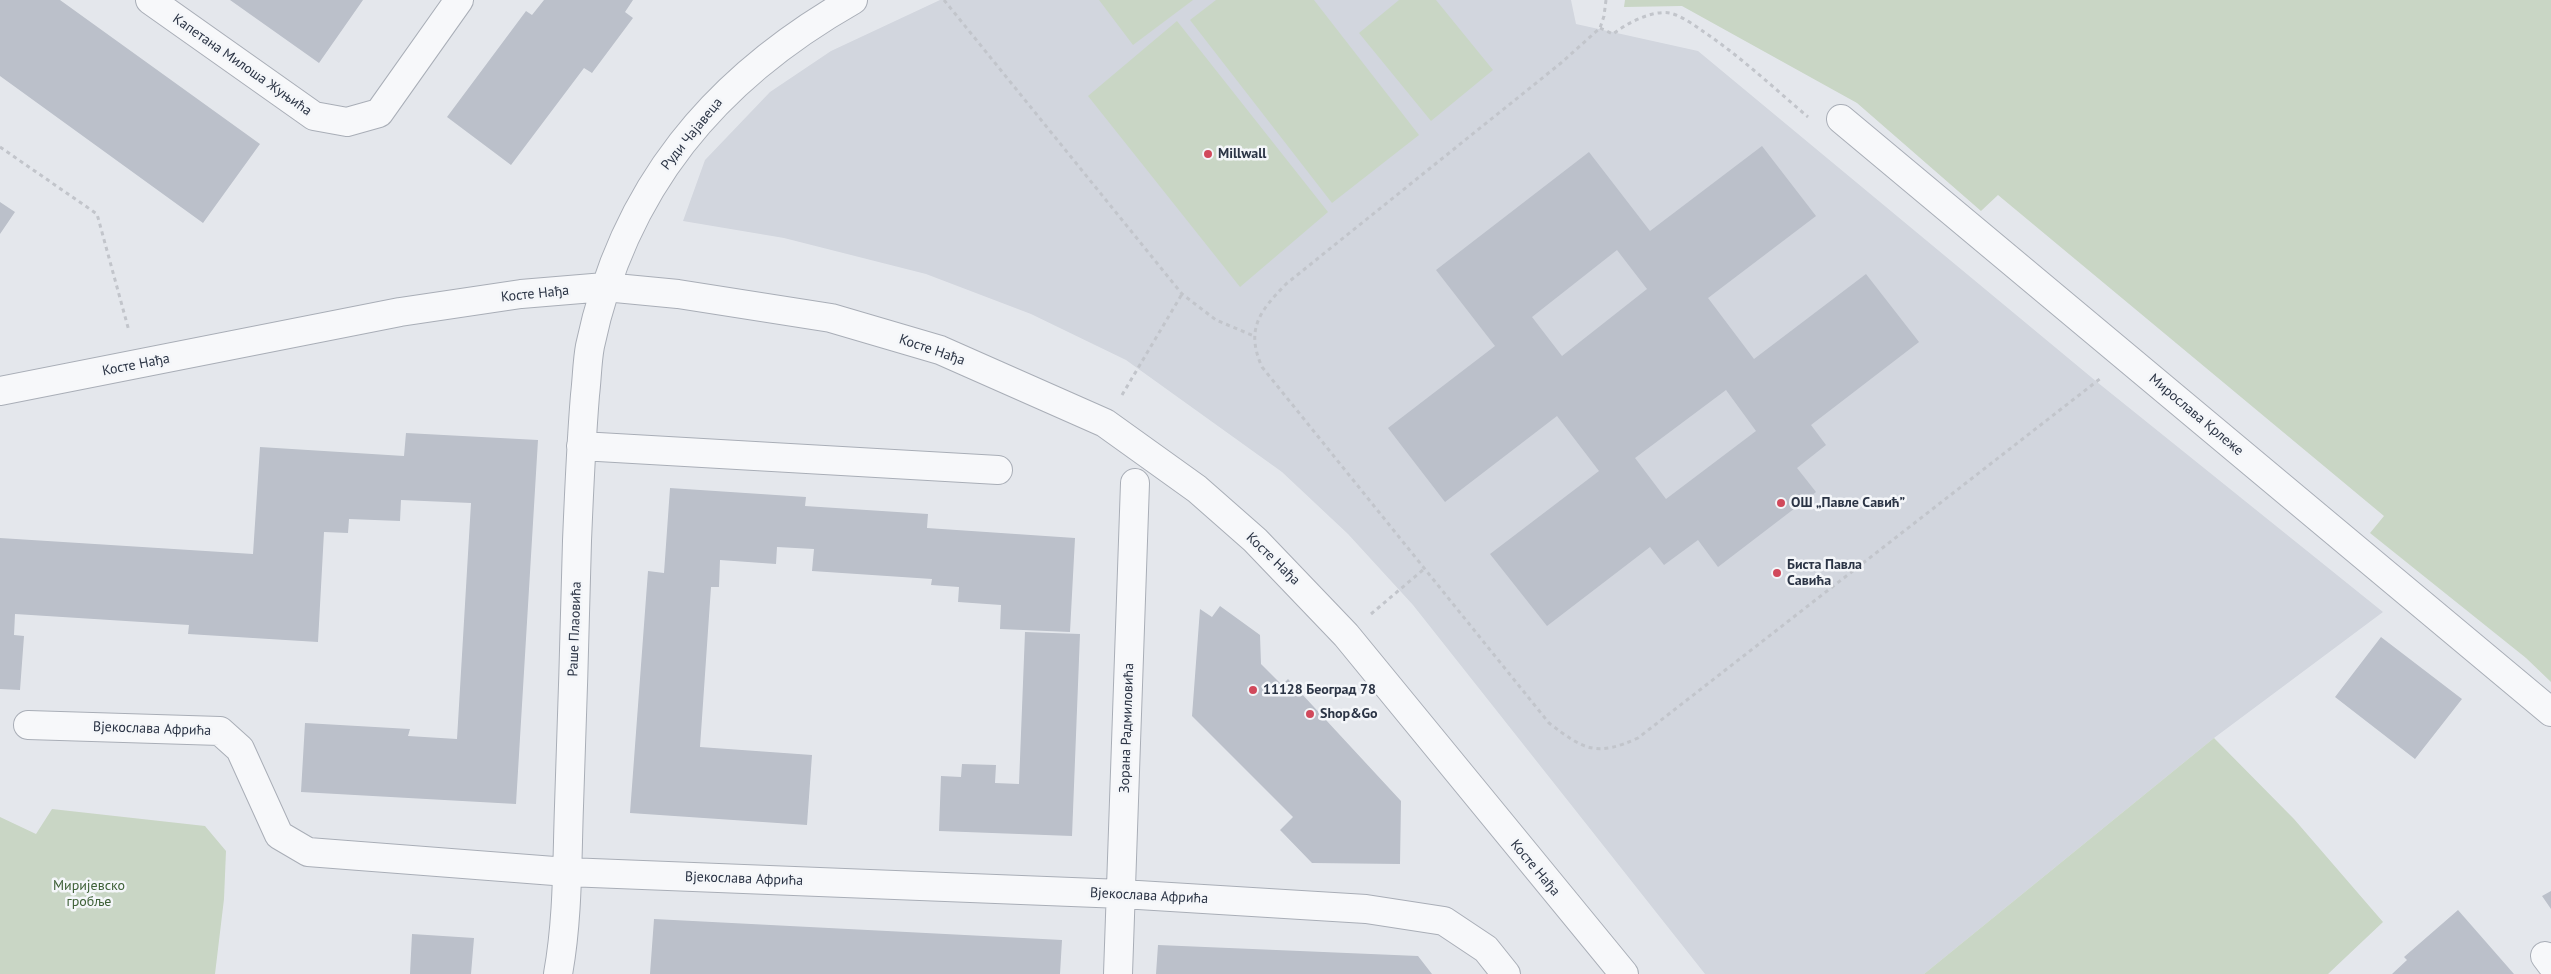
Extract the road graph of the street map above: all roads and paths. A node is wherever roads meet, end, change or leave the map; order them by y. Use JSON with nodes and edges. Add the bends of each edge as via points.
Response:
{"nodes":[{"id":1,"x":150,"y":0,"type":"edge"},
{"id":2,"x":460,"y":0,"type":"edge"},
{"id":3,"x":853,"y":0,"type":"edge"},
{"id":4,"x":944,"y":0,"type":"edge"},
{"id":5,"x":1606,"y":0,"type":"edge"},
{"id":6,"x":816,"y":9,"type":"edge"},
{"id":7,"x":1841,"y":119,"type":"dead end"},
{"id":8,"x":0,"y":146,"type":"edge"},
{"id":9,"x":605,"y":287,"type":"junction"},
{"id":10,"x":1182,"y":294,"type":"junction"},
{"id":11,"x":1254,"y":336,"type":"junction"},
{"id":12,"x":138,"y":364,"type":"junction"},
{"id":13,"x":2104,"y":376,"type":"dead end"},
{"id":14,"x":1126,"y":390,"type":"dead end"},
{"id":15,"x":0,"y":392,"type":"edge"},
{"id":16,"x":580,"y":446,"type":"junction"},
{"id":17,"x":998,"y":470,"type":"dead end"},
{"id":18,"x":1135,"y":483,"type":"dead end"},
{"id":19,"x":1424,"y":569,"type":"junction"},
{"id":20,"x":1346,"y":635,"type":"junction"},
{"id":21,"x":2551,"y":712,"type":"edge"},
{"id":22,"x":28,"y":725,"type":"dead end"},
{"id":23,"x":567,"y":872,"type":"junction"},
{"id":24,"x":1122,"y":894,"type":"junction"},
{"id":25,"x":558,"y":974,"type":"edge"},
{"id":26,"x":1118,"y":974,"type":"edge"},
{"id":27,"x":1506,"y":974,"type":"edge"},
{"id":28,"x":1624,"y":974,"type":"edge"}],
"edges":[{"from":1,"to":2,"type":"street","name":"Капетана Милоша Жуњића","via":[[314,116],[347,122],[378,112]]},
{"from":3,"to":6,"type":"street","name":"Руди Чајавеца"},
{"from":4,"to":10,"type":"path"},
{"from":5,"to":11,"type":"path","via":[[1600,28],[1286,284],[1267,304],[1258,319]]},
{"from":6,"to":9,"type":"street","name":"Руди Чајавеца","via":[[730,88],[662,168],[625,237]]},
{"from":7,"to":21,"type":"street","name":"Мирослава Крлеже"},
{"from":8,"to":12,"type":"path","via":[[97,214]]},
{"from":9,"to":12,"type":"street","name":"Косте Нађа","via":[[521,294],[400,312]]},
{"from":9,"to":16,"type":"street","name":"Раше Плаовића","via":[[589,349]]},
{"from":9,"to":20,"type":"street","name":"Косте Нађа","via":[[678,294],[831,318],[940,350],[1105,423],[1197,489],[1254,540]]},
{"from":10,"to":11,"type":"path","via":[[1216,320]]},
{"from":10,"to":14,"type":"path"},
{"from":11,"to":19,"type":"path","via":[[1255,350],[1262,367]]},
{"from":12,"to":15,"type":"street","name":"Косте Нађа"},
{"from":13,"to":19,"type":"path","via":[[1662,721],[1638,738],[1614,749],[1593,749],[1569,738],[1549,723]]},
{"from":16,"to":17,"type":"street"},
{"from":16,"to":23,"type":"street","name":"Раше Плаовића"},
{"from":18,"to":24,"type":"street","name":"Зорана Радмиловића"},
{"from":19,"to":20,"type":"path"},
{"from":20,"to":28,"type":"street","name":"Косте Нађа"},
{"from":22,"to":23,"type":"street","name":"Вјекослава Афрића","via":[[220,731],[240,749],[279,835],[308,852]]},
{"from":23,"to":24,"type":"street","name":"Вјекослава Афрића"},
{"from":23,"to":25,"type":"street","name":"Раше Плаовића"},
{"from":24,"to":26,"type":"street","name":"Зорана Радмиловића"},
{"from":24,"to":27,"type":"street","name":"Вјекослава Афрића","via":[[1366,909],[1444,921],[1486,949]]}]}
